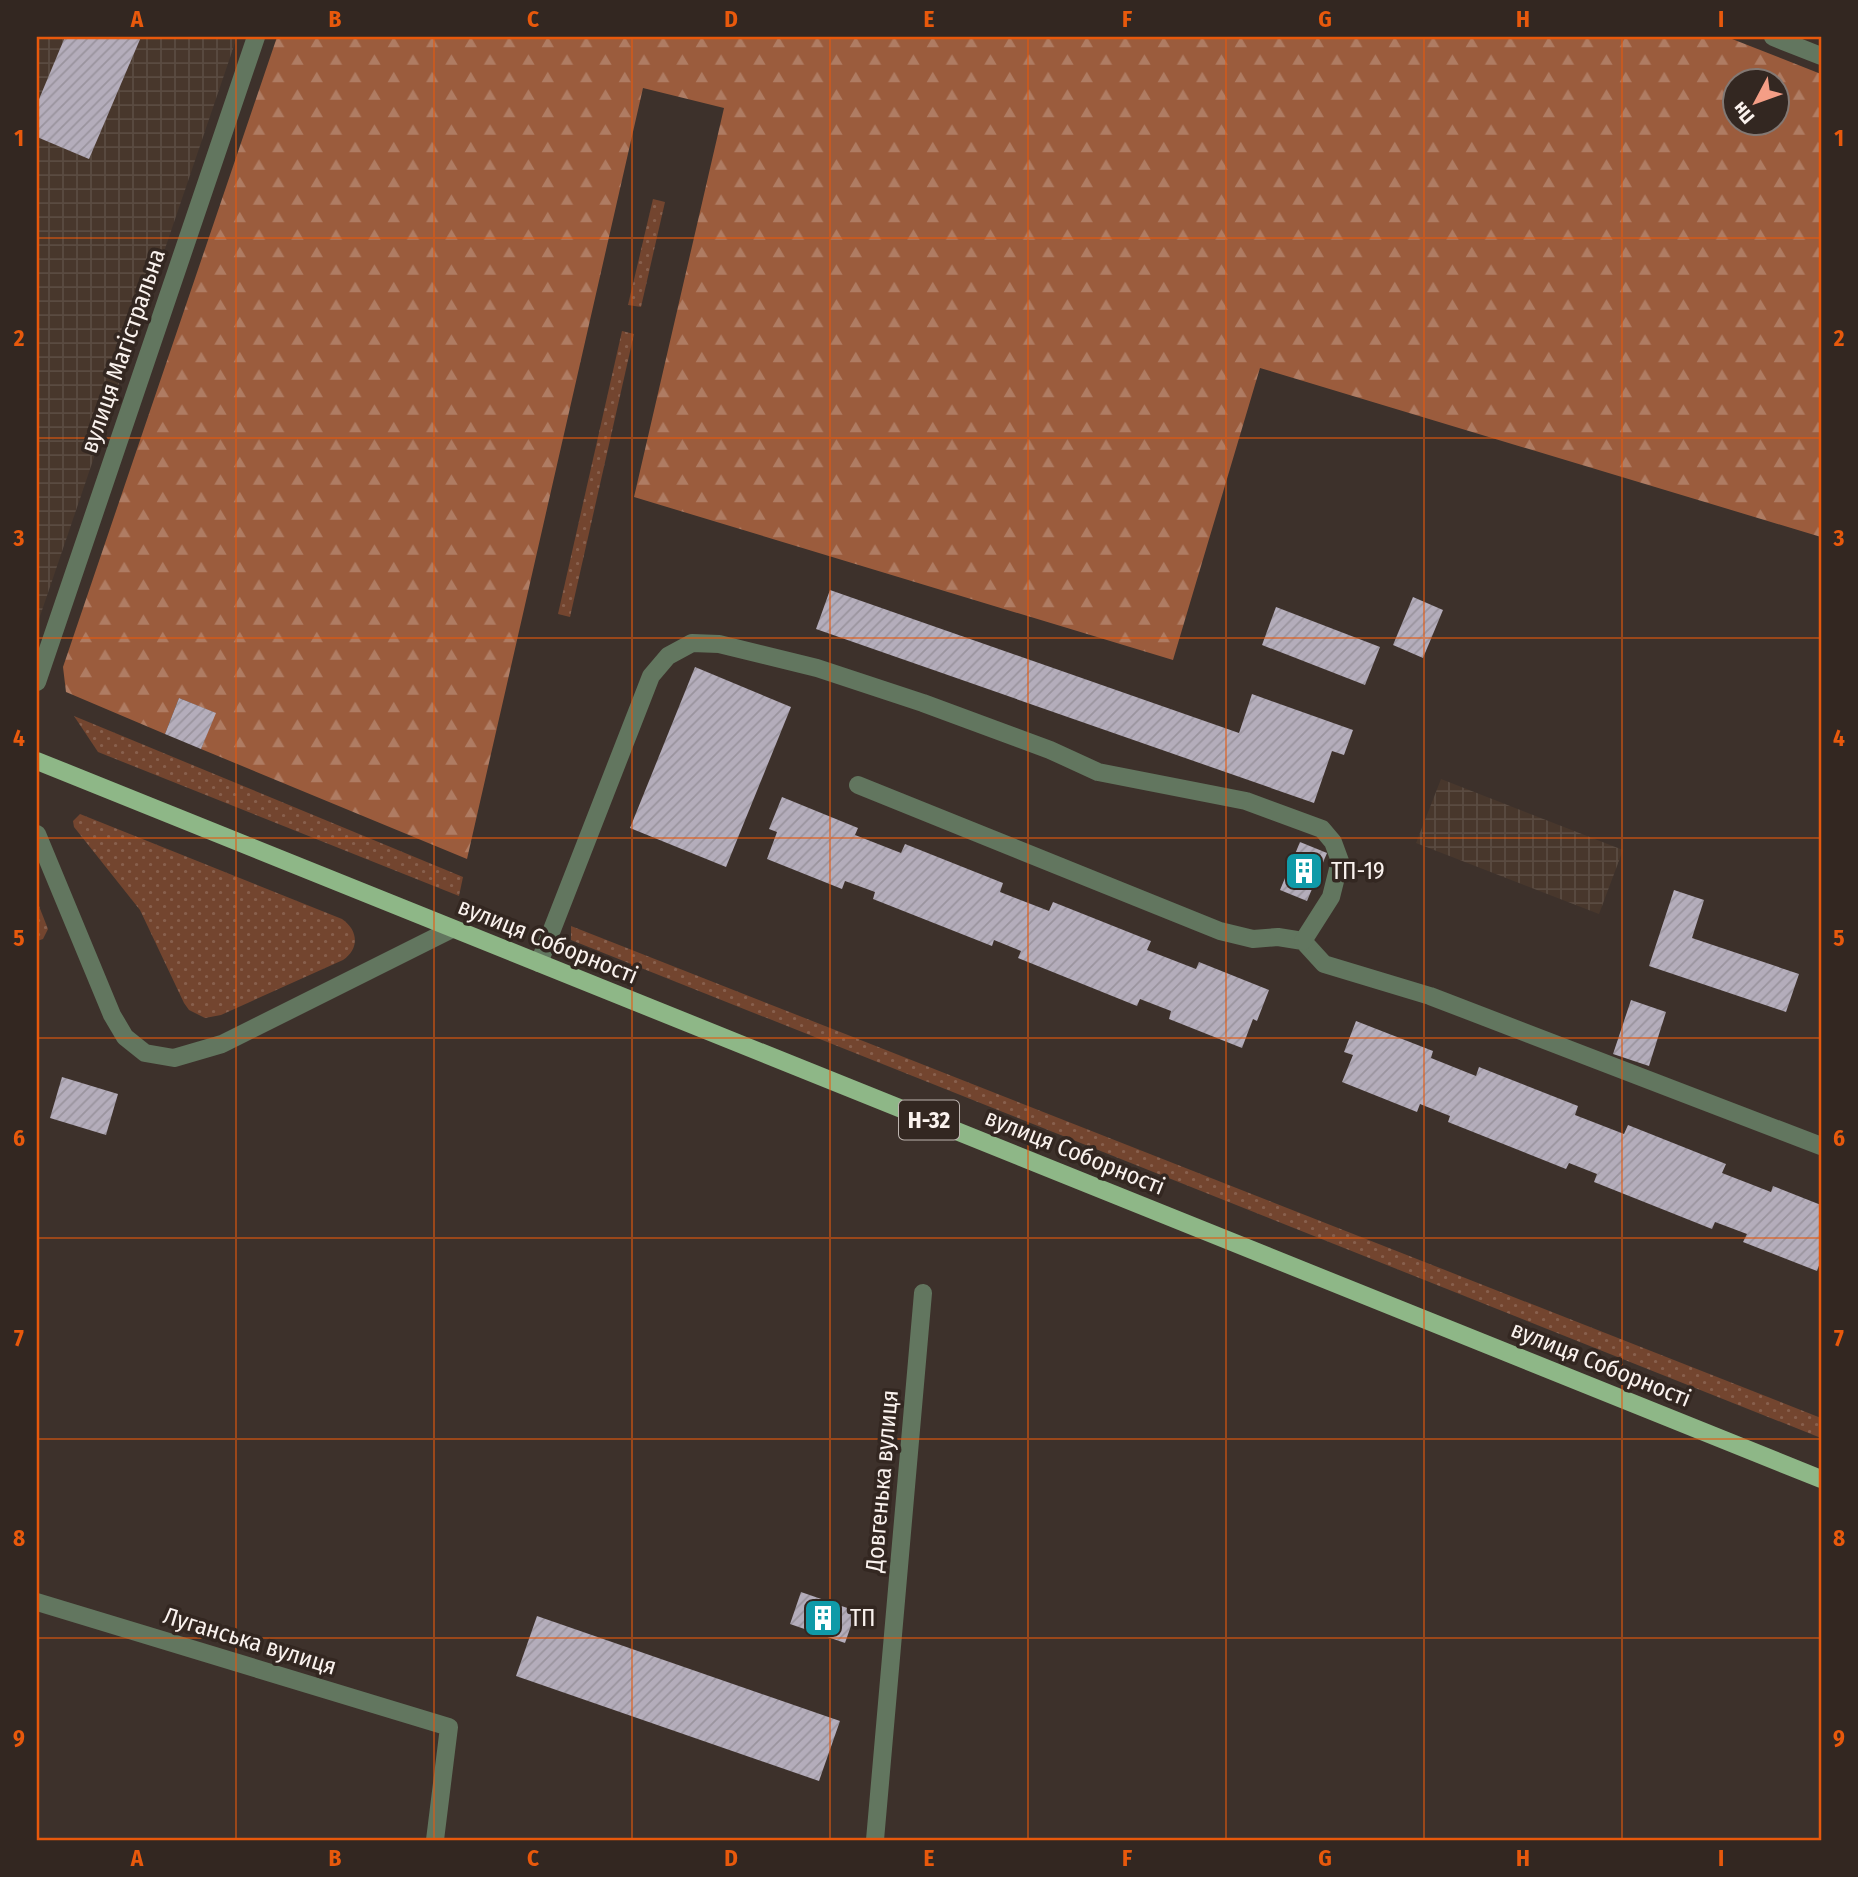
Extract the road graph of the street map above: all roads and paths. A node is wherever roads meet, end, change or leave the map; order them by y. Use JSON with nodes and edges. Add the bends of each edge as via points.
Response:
{"nodes":[{"id":1,"x":256,"y":37,"type":"edge"},
{"id":2,"x":1773,"y":37,"type":"edge"},
{"id":3,"x":1821,"y":56,"type":"edge"},
{"id":4,"x":37,"y":681,"type":"edge"},
{"id":5,"x":37,"y":761,"type":"edge"},
{"id":6,"x":858,"y":785,"type":"dead end"},
{"id":7,"x":37,"y":834,"type":"edge"},
{"id":8,"x":452,"y":929,"type":"junction"},
{"id":9,"x":1304,"y":941,"type":"junction"},
{"id":10,"x":539,"y":963,"type":"junction"},
{"id":11,"x":1821,"y":1146,"type":"edge"},
{"id":12,"x":923,"y":1293,"type":"dead end"},
{"id":13,"x":1821,"y":1479,"type":"edge"},
{"id":14,"x":37,"y":1602,"type":"edge"},
{"id":15,"x":435,"y":1840,"type":"edge"},
{"id":16,"x":874,"y":1840,"type":"edge"}],
"edges":[{"from":1,"to":4,"type":"street","name":"вулиця Магістральна"},
{"from":2,"to":3,"type":"street"},
{"from":5,"to":8,"type":"main road","name":"вулиця Соборності","number":"Н-32"},
{"from":6,"to":9,"type":"street","via":[[1220,931],[1253,939]]},
{"from":7,"to":8,"type":"street","via":[[112,1014],[125,1037],[145,1053],[174,1058],[222,1044]]},
{"from":8,"to":10,"type":"main road","name":"вулиця Соборності","number":"Н-32"},
{"from":9,"to":10,"type":"street","via":[[1331,897],[1340,861],[1334,842],[1322,829],[1246,801],[1098,772],[1037,745],[817,668],[719,644],[692,643],[668,656],[651,676]]},
{"from":9,"to":11,"type":"street","via":[[1324,964],[1430,996]]},
{"from":10,"to":13,"type":"main road","name":"вулиця Соборності","number":"Н-32"},
{"from":12,"to":16,"type":"street","name":"Довгенька вулиця"},
{"from":14,"to":15,"type":"street","name":"Луганська вулиця","via":[[449,1727]]}]}
